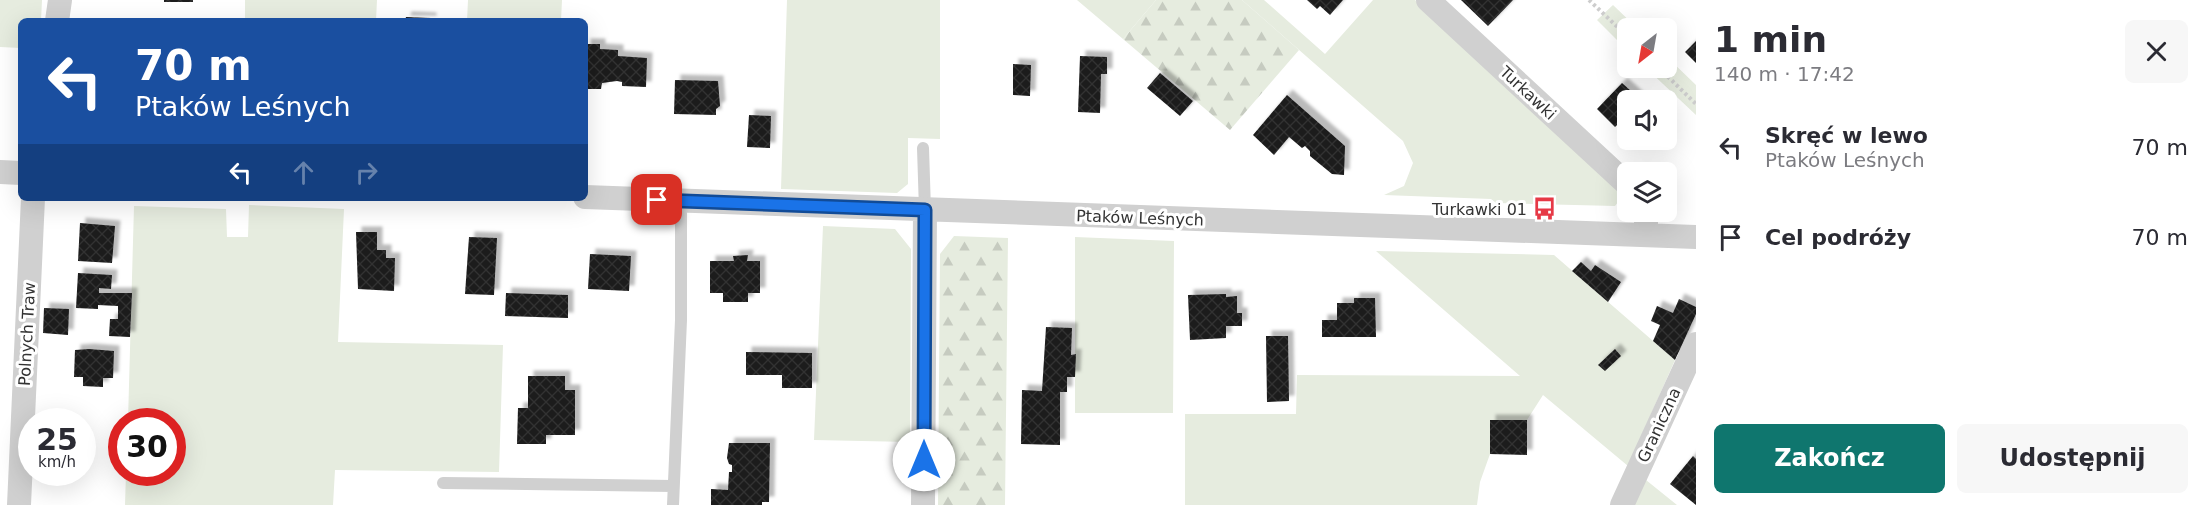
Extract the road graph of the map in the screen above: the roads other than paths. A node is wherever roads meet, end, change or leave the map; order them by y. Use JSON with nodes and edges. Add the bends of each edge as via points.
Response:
{"nodes":[{"id":1,"x":60,"y":0,"type":"edge"},
{"id":2,"x":1428,"y":0,"type":"edge"},
{"id":3,"x":57,"y":18,"type":"edge"},
{"id":4,"x":923,"y":148,"type":"dead end"},
{"id":5,"x":0,"y":172,"type":"edge"},
{"id":6,"x":18,"y":173,"type":"edge"},
{"id":7,"x":1617,"y":175,"type":"edge"},
{"id":8,"x":588,"y":197,"type":"edge"},
{"id":9,"x":33,"y":201,"type":"edge"},
{"id":10,"x":681,"y":201,"type":"junction"},
{"id":11,"x":925,"y":210,"type":"junction"},
{"id":12,"x":1646,"y":222,"type":"edge"},
{"id":13,"x":1646,"y":235,"type":"junction"},
{"id":14,"x":1696,"y":237,"type":"edge"},
{"id":15,"x":1696,"y":344,"type":"edge"},
{"id":16,"x":443,"y":483,"type":"dead end"},
{"id":17,"x":673,"y":486,"type":"junction"},
{"id":18,"x":19,"y":505,"type":"edge"},
{"id":19,"x":673,"y":505,"type":"edge"},
{"id":20,"x":923,"y":505,"type":"edge"},
{"id":21,"x":1622,"y":505,"type":"edge"}],
"edges":[{"from":1,"to":3,"type":"street"},
{"from":2,"to":7,"type":"street","name":"Turkawki"},
{"from":4,"to":11,"type":"lane"},
{"from":5,"to":6,"type":"street"},
{"from":8,"to":10,"type":"street","name":"Ptaków Leśnych"},
{"from":9,"to":18,"type":"street","name":"Polnych Traw"},
{"from":10,"to":11,"type":"street","name":"Ptaków Leśnych"},
{"from":10,"to":17,"type":"lane","via":[[681,331]]},
{"from":11,"to":13,"type":"street","name":"Ptaków Leśnych"},
{"from":11,"to":20,"type":"street"},
{"from":12,"to":13,"type":"street"},
{"from":13,"to":14,"type":"street","name":"Ptaków Leśnych"},
{"from":15,"to":21,"type":"street","name":"Graniczna"},
{"from":16,"to":17,"type":"lane"},
{"from":17,"to":19,"type":"lane"}]}
